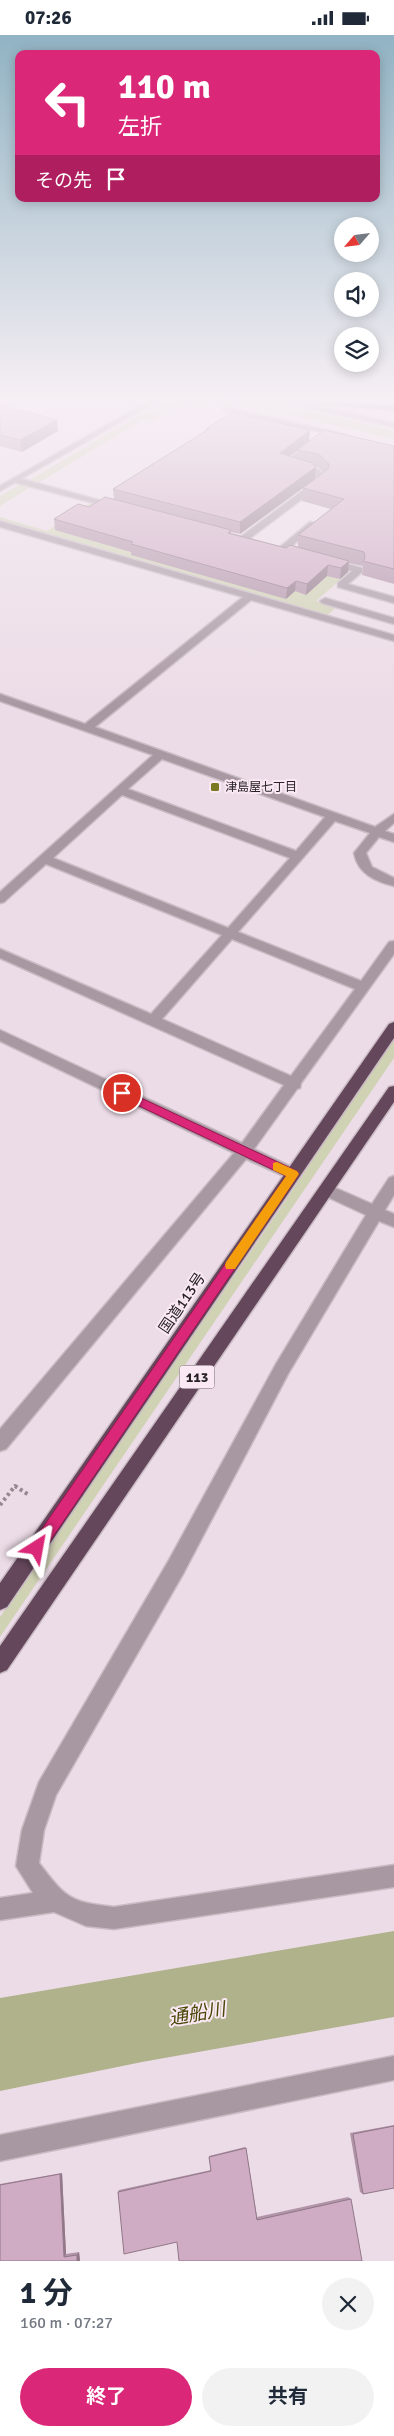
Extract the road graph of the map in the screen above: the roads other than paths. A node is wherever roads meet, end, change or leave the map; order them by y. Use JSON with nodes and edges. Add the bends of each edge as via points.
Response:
{"nodes":[{"id":1,"x":91,"y":500,"type":"edge"},
{"id":2,"x":293,"y":500,"type":"edge"},
{"id":3,"x":121,"y":508,"type":"edge"},
{"id":4,"x":319,"y":520,"type":"edge"},
{"id":5,"x":0,"y":524,"type":"edge"},
{"id":6,"x":258,"y":544,"type":"edge"},
{"id":7,"x":273,"y":549,"type":"edge"},
{"id":8,"x":283,"y":549,"type":"junction"},
{"id":9,"x":293,"y":551,"type":"edge"},
{"id":10,"x":321,"y":559,"type":"edge"},
{"id":11,"x":250,"y":596,"type":"junction"},
{"id":12,"x":394,"y":600,"type":"edge"},
{"id":13,"x":325,"y":601,"type":"dead end"},
{"id":14,"x":394,"y":621,"type":"edge"},
{"id":15,"x":394,"y":639,"type":"edge"},
{"id":16,"x":0,"y":697,"type":"edge"},
{"id":17,"x":87,"y":728,"type":"junction"},
{"id":18,"x":160,"y":755,"type":"junction"},
{"id":19,"x":122,"y":791,"type":"junction"},
{"id":20,"x":333,"y":816,"type":"junction"},
{"id":21,"x":394,"y":817,"type":"edge"},
{"id":22,"x":377,"y":832,"type":"junction"},
{"id":23,"x":394,"y":838,"type":"edge"},
{"id":24,"x":297,"y":856,"type":"junction"},
{"id":25,"x":44,"y":859,"type":"junction"},
{"id":26,"x":394,"y":882,"type":"edge"},
{"id":27,"x":0,"y":899,"type":"edge"},
{"id":28,"x":229,"y":933,"type":"junction"},
{"id":29,"x":394,"y":945,"type":"edge"},
{"id":30,"x":0,"y":953,"type":"edge"},
{"id":31,"x":364,"y":987,"type":"junction"},
{"id":32,"x":154,"y":1020,"type":"junction"},
{"id":33,"x":394,"y":1027,"type":"edge"},
{"id":34,"x":0,"y":1035,"type":"edge"},
{"id":35,"x":295,"y":1084,"type":"junction"},
{"id":36,"x":394,"y":1091,"type":"edge"},
{"id":37,"x":244,"y":1151,"type":"junction"},
{"id":38,"x":293,"y":1174,"type":"junction"},
{"id":39,"x":394,"y":1182,"type":"edge"},
{"id":40,"x":326,"y":1190,"type":"junction"},
{"id":41,"x":375,"y":1213,"type":"junction"},
{"id":42,"x":394,"y":1221,"type":"edge"},
{"id":43,"x":0,"y":1443,"type":"edge"},
{"id":44,"x":0,"y":1600,"type":"edge"},
{"id":45,"x":0,"y":1663,"type":"edge"},
{"id":46,"x":394,"y":1876,"type":"edge"},
{"id":47,"x":54,"y":1901,"type":"junction"},
{"id":48,"x":0,"y":1909,"type":"edge"},
{"id":49,"x":394,"y":2068,"type":"edge"},
{"id":50,"x":0,"y":2148,"type":"edge"}],
"edges":[{"from":1,"to":3,"type":"street"},
{"from":2,"to":6,"type":"street","via":[[237,539]]},
{"from":4,"to":8,"type":"street"},
{"from":5,"to":11,"type":"street"},
{"from":7,"to":8,"type":"street"},
{"from":8,"to":9,"type":"street"},
{"from":10,"to":12,"type":"street","via":[[359,570],[341,585]]},
{"from":11,"to":15,"type":"street"},
{"from":11,"to":17,"type":"street"},
{"from":13,"to":14,"type":"street"},
{"from":16,"to":17,"type":"street"},
{"from":17,"to":18,"type":"street"},
{"from":18,"to":19,"type":"street"},
{"from":18,"to":20,"type":"street"},
{"from":19,"to":24,"type":"street"},
{"from":19,"to":25,"type":"street"},
{"from":20,"to":22,"type":"street"},
{"from":20,"to":24,"type":"street"},
{"from":21,"to":22,"type":"street"},
{"from":22,"to":23,"type":"street"},
{"from":22,"to":26,"type":"street","via":[[363,847],[360,861],[374,875]]},
{"from":24,"to":28,"type":"street"},
{"from":25,"to":27,"type":"street"},
{"from":25,"to":28,"type":"street"},
{"from":28,"to":31,"type":"street"},
{"from":28,"to":32,"type":"street"},
{"from":29,"to":31,"type":"street"},
{"from":30,"to":32,"type":"street"},
{"from":31,"to":35,"type":"street"},
{"from":32,"to":35,"type":"street"},
{"from":33,"to":38,"type":"highway","name":"国道113号","number":"113"},
{"from":34,"to":37,"type":"street"},
{"from":35,"to":37,"type":"street"},
{"from":36,"to":40,"type":"highway","number":"113"},
{"from":37,"to":38,"type":"street"},
{"from":37,"to":43,"type":"street"},
{"from":38,"to":44,"type":"highway","name":"国道113号","number":"113"},
{"from":39,"to":41,"type":"street"},
{"from":40,"to":41,"type":"street"},
{"from":40,"to":45,"type":"highway","number":"113"},
{"from":41,"to":42,"type":"street"},
{"from":41,"to":47,"type":"street","via":[[282,1369],[176,1567],[47,1790],[33,1830],[27,1866]]},
{"from":46,"to":47,"type":"street","via":[[114,1918],[86,1915]]},
{"from":47,"to":48,"type":"street"},
{"from":49,"to":50,"type":"street"}]}
